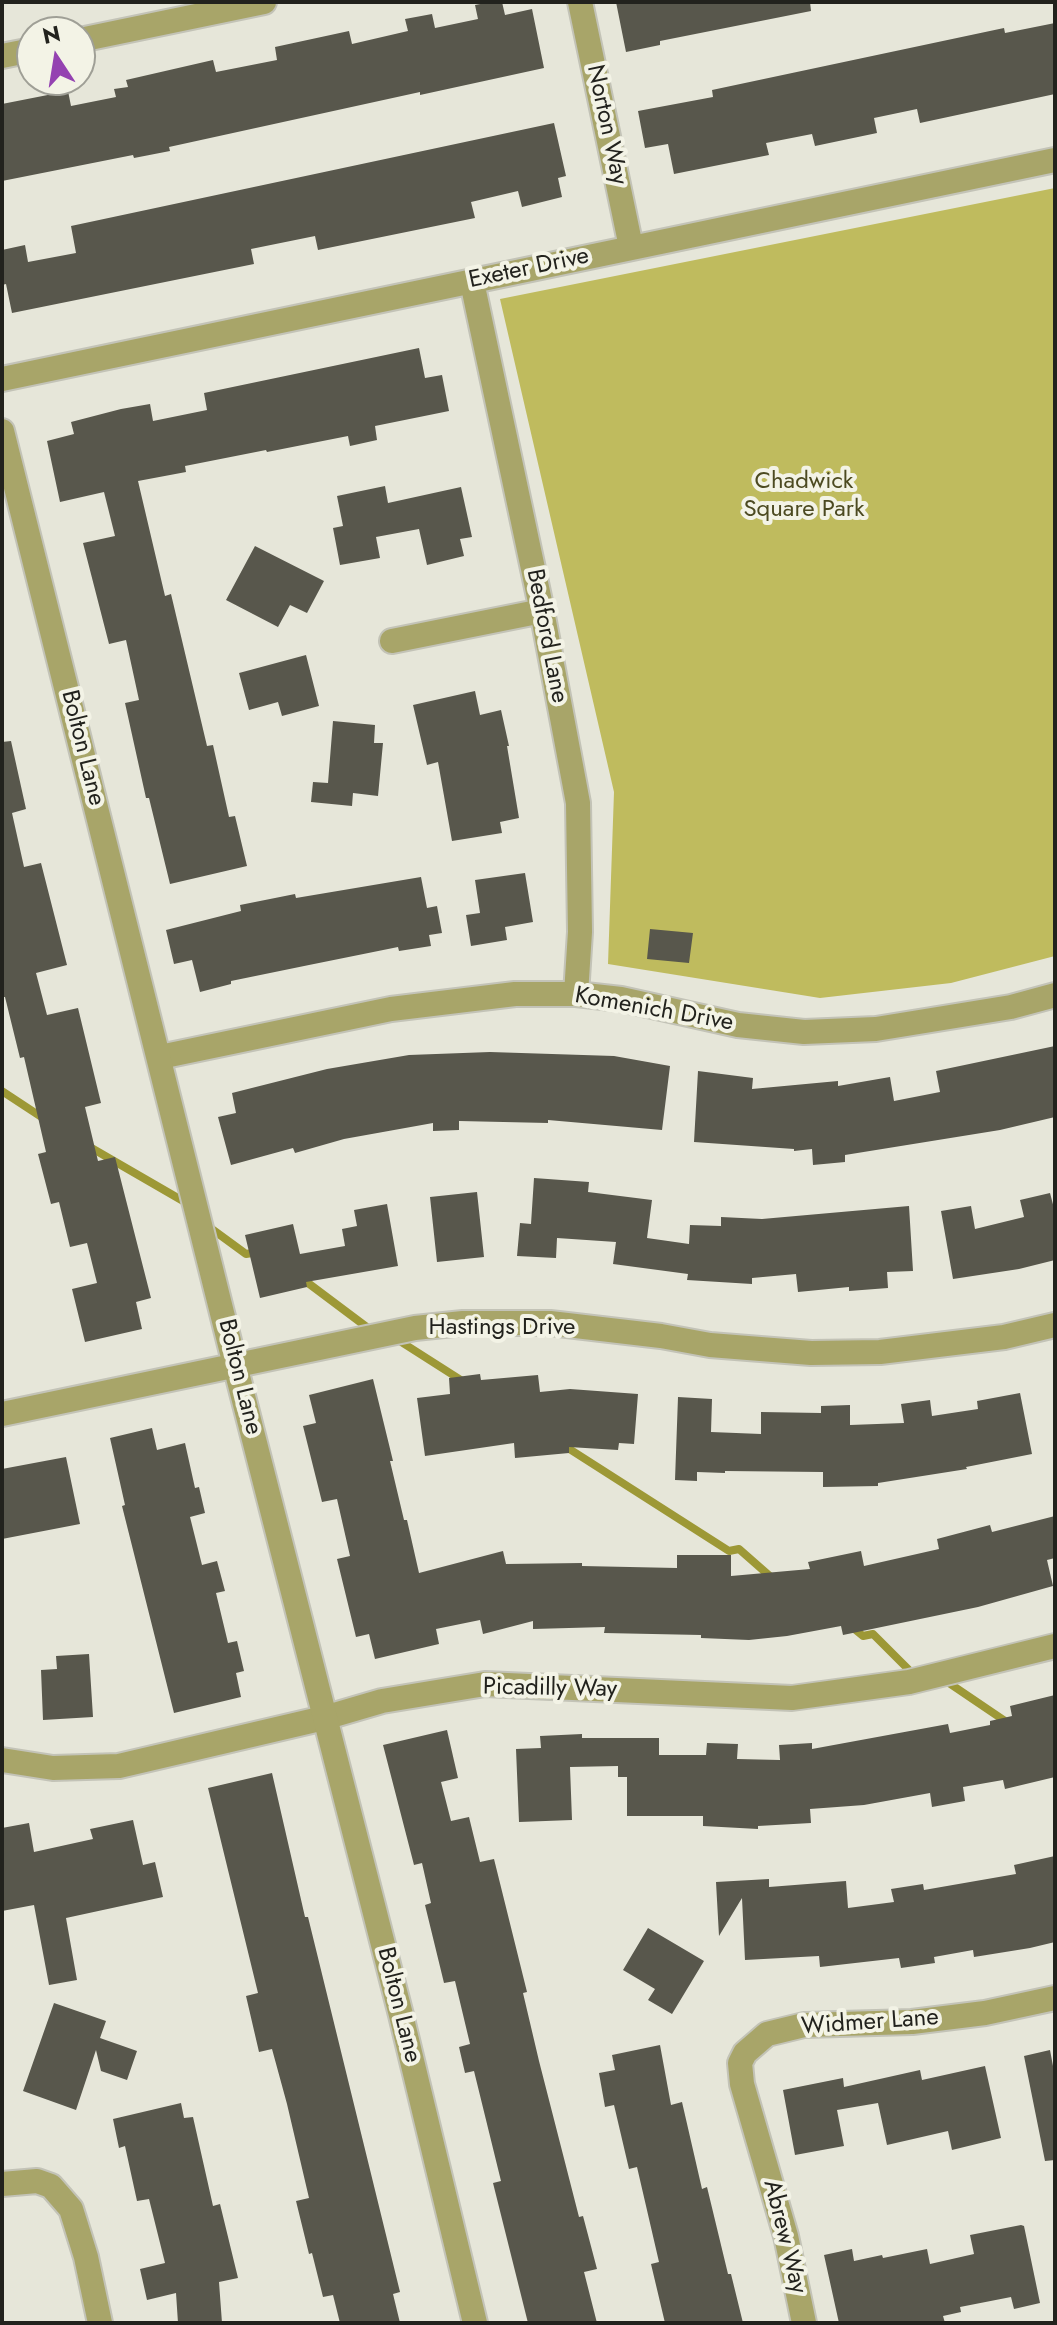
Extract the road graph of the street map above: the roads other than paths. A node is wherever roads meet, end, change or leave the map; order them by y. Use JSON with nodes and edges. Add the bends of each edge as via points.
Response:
{"nodes":[{"id":1,"x":264,"y":2,"type":"edge"},
{"id":2,"x":580,"y":2,"type":"edge"},
{"id":3,"x":96,"y":37,"type":"edge"},
{"id":4,"x":1055,"y":160,"type":"edge"},
{"id":5,"x":631,"y":247,"type":"junction"},
{"id":6,"x":472,"y":282,"type":"junction"},
{"id":7,"x":2,"y":379,"type":"edge"},
{"id":8,"x":2,"y":431,"type":"edge"},
{"id":9,"x":542,"y":611,"type":"junction"},
{"id":10,"x":392,"y":641,"type":"dead end"},
{"id":11,"x":576,"y":994,"type":"junction"},
{"id":12,"x":1055,"y":995,"type":"edge"},
{"id":13,"x":160,"y":1057,"type":"junction"},
{"id":14,"x":1055,"y":1325,"type":"edge"},
{"id":15,"x":235,"y":1365,"type":"junction"},
{"id":16,"x":2,"y":1414,"type":"edge"},
{"id":17,"x":1055,"y":1646,"type":"edge"},
{"id":18,"x":324,"y":1718,"type":"junction"},
{"id":19,"x":2,"y":1760,"type":"edge"},
{"id":20,"x":1055,"y":1998,"type":"edge"},
{"id":21,"x":762,"y":2151,"type":"joint"},
{"id":22,"x":2,"y":2184,"type":"edge"},
{"id":23,"x":100,"y":2323,"type":"edge"},
{"id":24,"x":475,"y":2323,"type":"edge"},
{"id":25,"x":804,"y":2323,"type":"edge"}],
"edges":[{"from":1,"to":3,"type":"street"},
{"from":2,"to":5,"type":"street","name":"Norton Way"},
{"from":4,"to":5,"type":"street","name":"Exeter Drive"},
{"from":5,"to":6,"type":"street","name":"Exeter Drive"},
{"from":6,"to":7,"type":"street","name":"Exeter Drive"},
{"from":6,"to":9,"type":"street","name":"Bedford Lane"},
{"from":8,"to":13,"type":"street","name":"Bolton Lane"},
{"from":9,"to":10,"type":"street"},
{"from":9,"to":11,"type":"street","name":"Bedford Lane","via":[[578,803]]},
{"from":11,"to":12,"type":"street","name":"Komenich Drive","via":[[804,1032],[876,1029]]},
{"from":11,"to":13,"type":"street","name":"Komenich Drive","via":[[515,994],[391,1009]]},
{"from":13,"to":15,"type":"street","name":"Bolton Lane"},
{"from":14,"to":15,"type":"street","name":"Hastings Drive","via":[[1004,1337],[880,1352],[811,1353],[550,1323],[463,1323]]},
{"from":15,"to":16,"type":"street","name":"Hastings Drive"},
{"from":15,"to":18,"type":"street","name":"Bolton Lane"},
{"from":17,"to":18,"type":"street","name":"Picadilly Way","via":[[909,1682],[792,1698],[485,1684],[382,1701]]},
{"from":18,"to":19,"type":"street","name":"Picadilly Way","via":[[119,1766],[53,1768]]},
{"from":18,"to":24,"type":"street","name":"Bolton Lane"},
{"from":20,"to":21,"type":"street","name":"Widmer Lane","via":[[985,2013],[912,2022],[804,2025],[767,2034],[740,2063]]},
{"from":21,"to":25,"type":"street","name":"Abrew Way"},
{"from":22,"to":23,"type":"street","via":[[37,2181],[51,2186],[71,2209]]}]}
